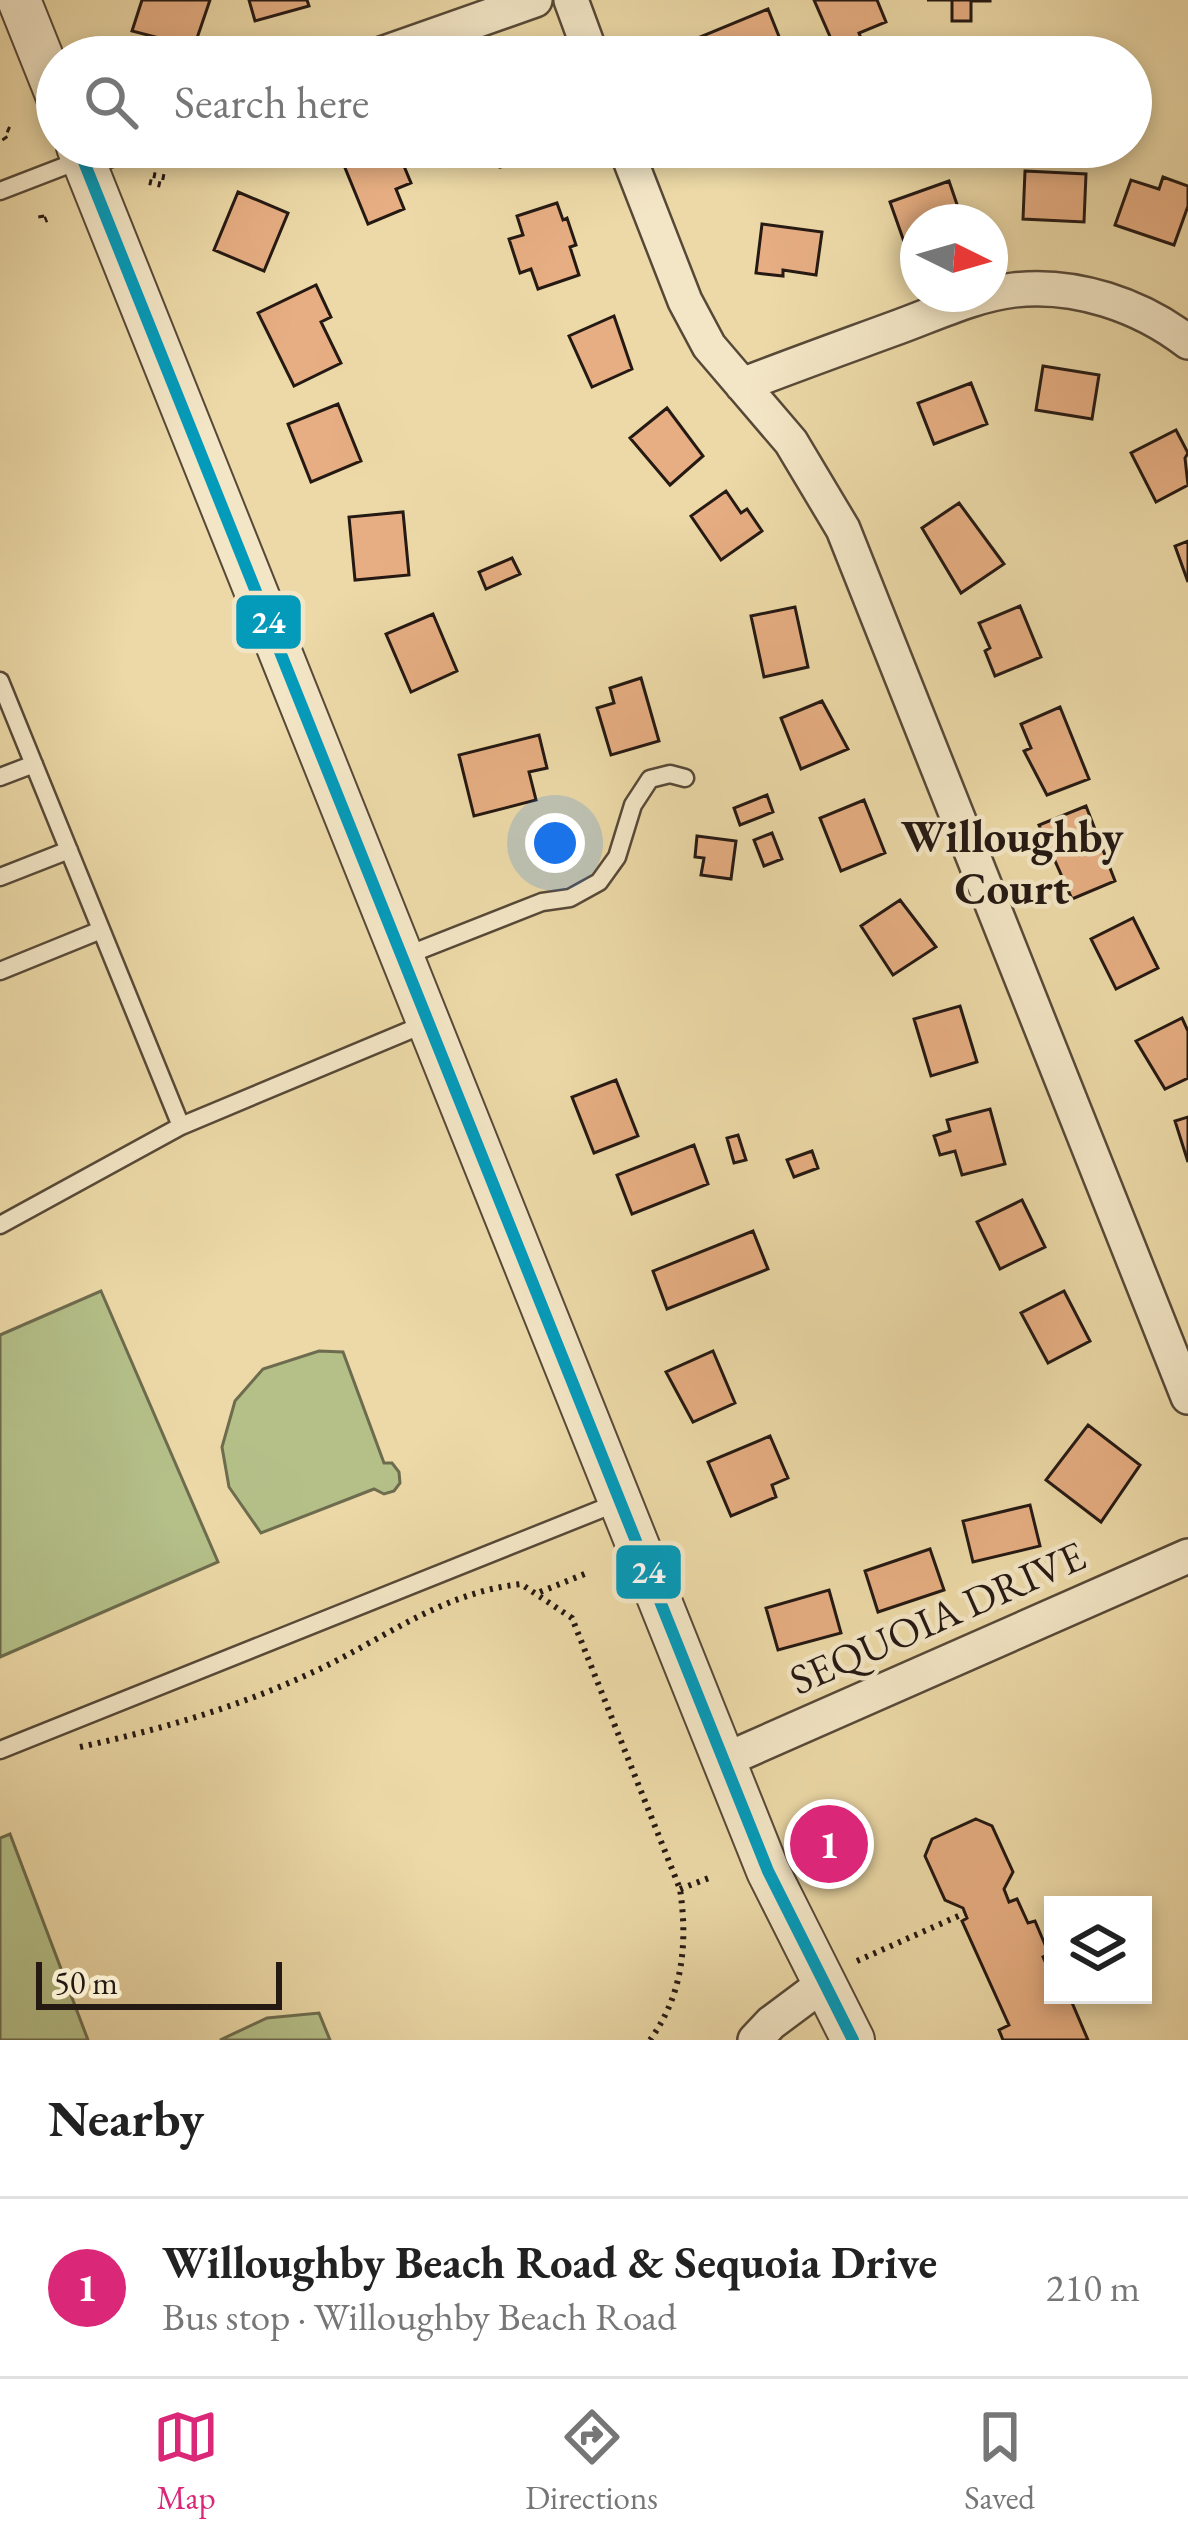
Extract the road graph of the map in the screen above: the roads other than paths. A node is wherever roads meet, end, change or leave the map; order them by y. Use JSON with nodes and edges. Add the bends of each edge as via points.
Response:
{"nodes":[{"id":1,"x":19,"y":0,"type":"edge"},
{"id":2,"x":535,"y":0,"type":"edge"},
{"id":3,"x":571,"y":0,"type":"edge"},
{"id":4,"x":433,"y":36,"type":"edge"},
{"id":5,"x":584,"y":36,"type":"edge"},
{"id":6,"x":36,"y":42,"type":"edge"},
{"id":7,"x":53,"y":168,"type":"edge"},
{"id":8,"x":100,"y":168,"type":"edge"},
{"id":9,"x":634,"y":168,"type":"edge"},
{"id":10,"x":0,"y":191,"type":"edge"},
{"id":11,"x":1188,"y":342,"type":"edge"},
{"id":12,"x":742,"y":385,"type":"junction"},
{"id":13,"x":0,"y":681,"type":"edge"},
{"id":14,"x":34,"y":764,"type":"junction"},
{"id":15,"x":0,"y":778,"type":"edge"},
{"id":16,"x":685,"y":778,"type":"dead end"},
{"id":17,"x":69,"y":850,"type":"junction"},
{"id":18,"x":0,"y":878,"type":"edge"},
{"id":19,"x":101,"y":929,"type":"junction"},
{"id":20,"x":404,"y":956,"type":"junction"},
{"id":21,"x":0,"y":971,"type":"edge"},
{"id":22,"x":430,"y":1022,"type":"junction"},
{"id":23,"x":181,"y":1126,"type":"junction"},
{"id":24,"x":0,"y":1226,"type":"edge"},
{"id":25,"x":1188,"y":1397,"type":"edge"},
{"id":26,"x":620,"y":1502,"type":"junction"},
{"id":27,"x":1188,"y":1556,"type":"edge"},
{"id":28,"x":0,"y":1750,"type":"edge"},
{"id":29,"x":723,"y":1761,"type":"junction"},
{"id":30,"x":840,"y":1973,"type":"junction"},
{"id":31,"x":755,"y":2040,"type":"edge"},
{"id":32,"x":853,"y":2040,"type":"edge"}],
"edges":[{"from":1,"to":6,"type":"street"},
{"from":2,"to":4,"type":"street"},
{"from":3,"to":5,"type":"street"},
{"from":7,"to":10,"type":"lane"},
{"from":8,"to":20,"type":"street"},
{"from":9,"to":12,"type":"street","via":[[685,301]]},
{"from":11,"to":12,"type":"street","via":[[1107,299],[1013,290]]},
{"from":12,"to":25,"type":"street","via":[[791,442],[843,529]]},
{"from":13,"to":14,"type":"lane"},
{"from":14,"to":15,"type":"lane"},
{"from":14,"to":17,"type":"lane"},
{"from":16,"to":20,"type":"lane","via":[[650,779],[599,882]]},
{"from":17,"to":18,"type":"lane"},
{"from":17,"to":19,"type":"lane"},
{"from":19,"to":21,"type":"lane"},
{"from":19,"to":23,"type":"lane"},
{"from":20,"to":22,"type":"street"},
{"from":22,"to":23,"type":"lane"},
{"from":22,"to":26,"type":"street"},
{"from":23,"to":24,"type":"lane"},
{"from":26,"to":28,"type":"lane"},
{"from":26,"to":29,"type":"street"},
{"from":27,"to":29,"type":"street","name":"SEQUOIA DRIVE"},
{"from":29,"to":30,"type":"street","via":[[778,1896]]},
{"from":30,"to":31,"type":"street"},
{"from":30,"to":32,"type":"street"}]}
